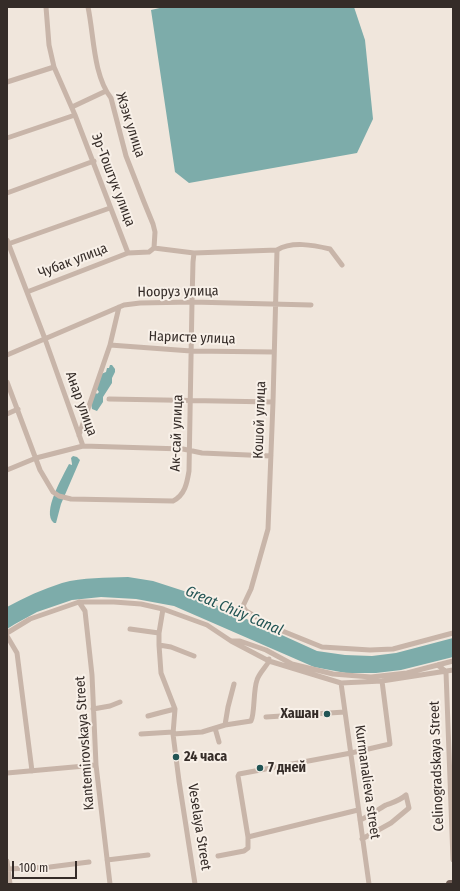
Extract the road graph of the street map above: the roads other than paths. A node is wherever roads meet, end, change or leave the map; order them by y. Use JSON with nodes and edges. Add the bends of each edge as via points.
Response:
{"nodes":[{"id":1,"x":46,"y":7,"type":"edge"},
{"id":2,"x":88,"y":7,"type":"edge"},
{"id":3,"x":54,"y":67,"type":"junction"},
{"id":4,"x":7,"y":82,"type":"edge"},
{"id":5,"x":106,"y":92,"type":"junction"},
{"id":6,"x":72,"y":107,"type":"junction"},
{"id":7,"x":76,"y":115,"type":"junction"},
{"id":8,"x":7,"y":138,"type":"edge"},
{"id":9,"x":94,"y":162,"type":"junction"},
{"id":10,"x":7,"y":193,"type":"edge"},
{"id":11,"x":110,"y":208,"type":"junction"},
{"id":12,"x":8,"y":242,"type":"edge"},
{"id":13,"x":154,"y":248,"type":"junction"},
{"id":14,"x":277,"y":250,"type":"junction"},
{"id":15,"x":128,"y":253,"type":"junction"},
{"id":16,"x":194,"y":253,"type":"junction"},
{"id":17,"x":342,"y":265,"type":"dead end"},
{"id":18,"x":27,"y":292,"type":"junction"},
{"id":19,"x":192,"y":302,"type":"junction"},
{"id":20,"x":275,"y":304,"type":"junction"},
{"id":21,"x":311,"y":305,"type":"dead end"},
{"id":22,"x":119,"y":307,"type":"junction"},
{"id":23,"x":45,"y":339,"type":"junction"},
{"id":24,"x":110,"y":345,"type":"junction"},
{"id":25,"x":192,"y":351,"type":"junction"},
{"id":26,"x":274,"y":352,"type":"junction"},
{"id":27,"x":7,"y":355,"type":"edge"},
{"id":28,"x":7,"y":382,"type":"edge"},
{"id":29,"x":109,"y":399,"type":"dead end"},
{"id":30,"x":190,"y":400,"type":"junction"},
{"id":31,"x":274,"y":402,"type":"junction"},
{"id":32,"x":18,"y":409,"type":"junction"},
{"id":33,"x":7,"y":414,"type":"edge"},
{"id":34,"x":79,"y":435,"type":"junction"},
{"id":35,"x":83,"y":446,"type":"junction"},
{"id":36,"x":190,"y":451,"type":"junction"},
{"id":37,"x":271,"y":456,"type":"junction"},
{"id":38,"x":36,"y":458,"type":"junction"},
{"id":39,"x":7,"y":470,"type":"edge"},
{"id":40,"x":79,"y":602,"type":"junction"},
{"id":41,"x":163,"y":609,"type":"junction"},
{"id":42,"x":130,"y":629,"type":"dead end"},
{"id":43,"x":160,"y":633,"type":"junction"},
{"id":44,"x":453,"y":633,"type":"edge"},
{"id":45,"x":7,"y":635,"type":"edge"},
{"id":46,"x":231,"y":641,"type":"junction"},
{"id":47,"x":159,"y":646,"type":"junction"},
{"id":48,"x":266,"y":650,"type":"junction"},
{"id":49,"x":194,"y":656,"type":"dead end"},
{"id":50,"x":270,"y":661,"type":"junction"},
{"id":51,"x":453,"y":661,"type":"edge"},
{"id":52,"x":438,"y":665,"type":"junction"},
{"id":53,"x":453,"y":670,"type":"edge"},
{"id":54,"x":446,"y":672,"type":"junction"},
{"id":55,"x":333,"y":674,"type":"junction"},
{"id":56,"x":382,"y":681,"type":"junction"},
{"id":57,"x":341,"y":683,"type":"junction"},
{"id":58,"x":234,"y":684,"type":"dead end"},
{"id":59,"x":120,"y":702,"type":"dead end"},
{"id":60,"x":93,"y":709,"type":"junction"},
{"id":61,"x":175,"y":709,"type":"junction"},
{"id":62,"x":345,"y":712,"type":"junction"},
{"id":63,"x":148,"y":716,"type":"dead end"},
{"id":64,"x":266,"y":717,"type":"dead end"},
{"id":65,"x":225,"y":725,"type":"junction"},
{"id":66,"x":215,"y":728,"type":"junction"},
{"id":67,"x":173,"y":733,"type":"junction"},
{"id":68,"x":141,"y":734,"type":"dead end"},
{"id":69,"x":219,"y":742,"type":"dead end"},
{"id":70,"x":351,"y":754,"type":"junction"},
{"id":71,"x":96,"y":766,"type":"junction"},
{"id":72,"x":32,"y":770,"type":"junction"},
{"id":73,"x":7,"y":772,"type":"edge"},
{"id":74,"x":358,"y":810,"type":"junction"},
{"id":75,"x":360,"y":820,"type":"junction"},
{"id":76,"x":248,"y":837,"type":"junction"},
{"id":77,"x":362,"y":839,"type":"junction"},
{"id":78,"x":148,"y":855,"type":"dead end"},
{"id":79,"x":218,"y":856,"type":"dead end"},
{"id":80,"x":107,"y":860,"type":"junction"},
{"id":81,"x":453,"y":860,"type":"edge"},
{"id":82,"x":7,"y":861,"type":"edge"},
{"id":83,"x":89,"y":862,"type":"dead end"},
{"id":84,"x":8,"y":869,"type":"edge"},
{"id":85,"x":10,"y":884,"type":"edge"},
{"id":86,"x":110,"y":884,"type":"edge"},
{"id":87,"x":195,"y":884,"type":"edge"},
{"id":88,"x":369,"y":884,"type":"edge"}],
"edges":[{"from":1,"to":3,"type":"street","name":"Эр-Тоштук улица","via":[[48,45]]},
{"from":2,"to":5,"type":"street","name":"Жээк улица","via":[[96,63]]},
{"from":3,"to":4,"type":"street"},
{"from":3,"to":6,"type":"street","name":"Эр-Тоштук улица"},
{"from":5,"to":6,"type":"street"},
{"from":5,"to":13,"type":"street","name":"Жээк улица","via":[[111,98],[126,156],[153,224]]},
{"from":6,"to":7,"type":"street","name":"Эр-Тоштук улица"},
{"from":7,"to":8,"type":"street"},
{"from":7,"to":9,"type":"street","name":"Эр-Тоштук улица"},
{"from":9,"to":10,"type":"street"},
{"from":9,"to":11,"type":"street","name":"Эр-Тоштук улица"},
{"from":11,"to":12,"type":"street"},
{"from":11,"to":15,"type":"street","name":"Эр-Тоштук улица"},
{"from":12,"to":18,"type":"street","name":"Анар улица"},
{"from":13,"to":15,"type":"street","via":[[149,252]]},
{"from":13,"to":16,"type":"street"},
{"from":14,"to":16,"type":"street"},
{"from":14,"to":17,"type":"street","via":[[283,246],[309,245],[330,249]]},
{"from":14,"to":20,"type":"street","name":"Кошой улица"},
{"from":15,"to":18,"type":"street","name":"Чубак улица"},
{"from":16,"to":19,"type":"street","name":"Ак-сай улица"},
{"from":18,"to":23,"type":"street","name":"Анар улица"},
{"from":19,"to":20,"type":"street","name":"Нооруз улица"},
{"from":19,"to":22,"type":"street","name":"Нооруз улица","via":[[140,303]]},
{"from":19,"to":25,"type":"street","name":"Ак-сай улица"},
{"from":20,"to":21,"type":"street","name":"Нооруз улица"},
{"from":20,"to":26,"type":"street","name":"Кошой улица"},
{"from":22,"to":23,"type":"street","name":"Нооруз улица"},
{"from":22,"to":24,"type":"street"},
{"from":23,"to":27,"type":"street","name":"Нооруз улица"},
{"from":23,"to":34,"type":"street","name":"Анар улица"},
{"from":24,"to":25,"type":"street","name":"Наристе улица"},
{"from":24,"to":34,"type":"street"},
{"from":25,"to":26,"type":"street","name":"Наристе улица"},
{"from":25,"to":30,"type":"street","name":"Ак-сай улица"},
{"from":26,"to":31,"type":"street","name":"Кошой улица"},
{"from":28,"to":32,"type":"street"},
{"from":29,"to":30,"type":"street"},
{"from":30,"to":31,"type":"street"},
{"from":30,"to":36,"type":"street","name":"Ак-сай улица"},
{"from":31,"to":37,"type":"street","name":"Кошой улица"},
{"from":32,"to":33,"type":"street"},
{"from":32,"to":38,"type":"street"},
{"from":34,"to":35,"type":"street","name":"Анар улица"},
{"from":35,"to":36,"type":"street","name":"Анар улица"},
{"from":35,"to":38,"type":"street"},
{"from":36,"to":37,"type":"street","name":"Анар улица"},
{"from":36,"to":38,"type":"street","name":"Ак-сай улица","via":[[186,485],[173,501],[71,499],[60,496],[53,492]]},
{"from":37,"to":44,"type":"street","name":"Кошой улица","via":[[268,529],[251,589],[243,606],[246,611],[275,628],[322,647],[394,649]]},
{"from":38,"to":39,"type":"street"},
{"from":40,"to":41,"type":"street","via":[[140,604]]},
{"from":40,"to":45,"type":"street","via":[[30,619]]},
{"from":40,"to":60,"type":"street","name":"Kantemirovskaya Street","via":[[85,611]]},
{"from":41,"to":43,"type":"street","name":"Veselaya Street"},
{"from":41,"to":46,"type":"street","via":[[206,625]]},
{"from":42,"to":43,"type":"street"},
{"from":43,"to":47,"type":"street","name":"Veselaya Street"},
{"from":45,"to":72,"type":"street","via":[[17,653]]},
{"from":46,"to":48,"type":"street","via":[[240,641]]},
{"from":46,"to":50,"type":"street"},
{"from":47,"to":49,"type":"street","via":[[171,647]]},
{"from":47,"to":61,"type":"street","name":"Veselaya Street","via":[[161,673]]},
{"from":48,"to":50,"type":"street"},
{"from":48,"to":55,"type":"street","via":[[292,664]]},
{"from":50,"to":57,"type":"street"},
{"from":50,"to":65,"type":"street","via":[[257,679],[253,718],[250,721]]},
{"from":51,"to":52,"type":"street"},
{"from":52,"to":54,"type":"street"},
{"from":52,"to":55,"type":"street","via":[[408,673],[370,677]]},
{"from":53,"to":54,"type":"street"},
{"from":54,"to":56,"type":"street"},
{"from":54,"to":81,"type":"street","name":"Celinogradskaya Street"},
{"from":55,"to":57,"type":"street"},
{"from":56,"to":57,"type":"street"},
{"from":56,"to":70,"type":"street","via":[[390,744]]},
{"from":57,"to":62,"type":"street","name":"Kurmanalieva street"},
{"from":58,"to":65,"type":"street"},
{"from":59,"to":60,"type":"street"},
{"from":60,"to":71,"type":"street","name":"Kantemirovskaya Street"},
{"from":61,"to":63,"type":"street"},
{"from":61,"to":67,"type":"street","name":"Veselaya Street"},
{"from":62,"to":64,"type":"street"},
{"from":62,"to":70,"type":"street","name":"Kurmanalieva street"},
{"from":65,"to":66,"type":"street"},
{"from":66,"to":67,"type":"street","via":[[202,732]]},
{"from":66,"to":69,"type":"street"},
{"from":67,"to":68,"type":"street"},
{"from":67,"to":87,"type":"street","name":"Veselaya Street"},
{"from":70,"to":74,"type":"street","name":"Kurmanalieva street"},
{"from":70,"to":76,"type":"street","via":[[239,774]]},
{"from":71,"to":72,"type":"street"},
{"from":71,"to":80,"type":"street","name":"Kantemirovskaya Street"},
{"from":72,"to":73,"type":"street"},
{"from":74,"to":75,"type":"street","name":"Kurmanalieva street"},
{"from":74,"to":76,"type":"street"},
{"from":75,"to":77,"type":"street","name":"Kurmanalieva street"},
{"from":75,"to":77,"type":"street","via":[[406,795],[409,808],[390,823]]},
{"from":76,"to":79,"type":"street","via":[[248,848],[244,851]]},
{"from":77,"to":88,"type":"street","name":"Kurmanalieva street"},
{"from":78,"to":80,"type":"street"},
{"from":80,"to":86,"type":"street","name":"Kantemirovskaya Street"},
{"from":82,"to":84,"type":"street"},
{"from":83,"to":84,"type":"street"},
{"from":84,"to":85,"type":"street"}]}
